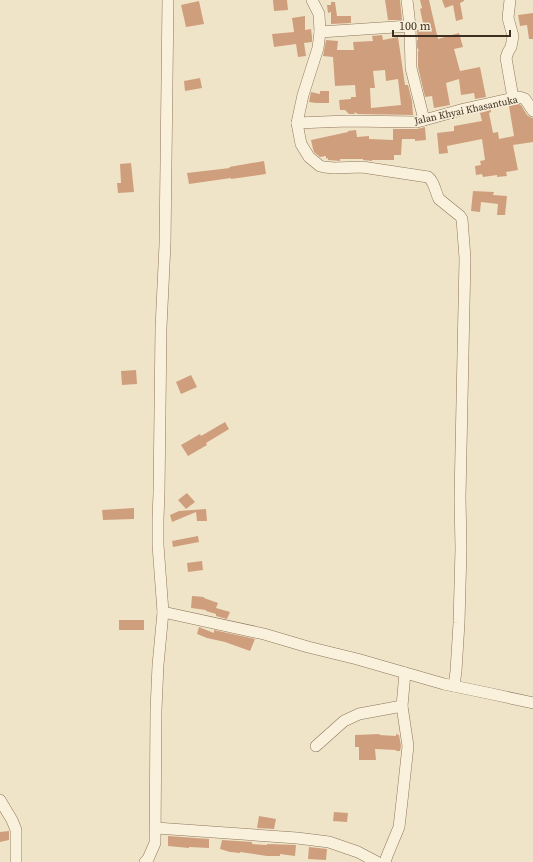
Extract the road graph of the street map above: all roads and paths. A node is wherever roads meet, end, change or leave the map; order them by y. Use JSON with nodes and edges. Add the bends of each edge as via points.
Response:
{"nodes":[{"id":1,"x":168,"y":0,"type":"edge"},
{"id":2,"x":312,"y":0,"type":"edge"},
{"id":3,"x":407,"y":0,"type":"edge"},
{"id":4,"x":510,"y":0,"type":"edge"},
{"id":5,"x":410,"y":26,"type":"junction"},
{"id":6,"x":320,"y":32,"type":"junction"},
{"id":7,"x":513,"y":98,"type":"junction"},
{"id":8,"x":533,"y":111,"type":"edge"},
{"id":9,"x":424,"y":120,"type":"junction"},
{"id":10,"x":297,"y":123,"type":"junction"},
{"id":11,"x":162,"y":612,"type":"junction"},
{"id":12,"x":405,"y":672,"type":"junction"},
{"id":13,"x":454,"y":686,"type":"junction"},
{"id":14,"x":533,"y":703,"type":"edge"},
{"id":15,"x":402,"y":706,"type":"junction"},
{"id":16,"x":316,"y":746,"type":"dead end"},
{"id":17,"x":0,"y":800,"type":"edge"},
{"id":18,"x":156,"y":828,"type":"junction"},
{"id":19,"x":16,"y":862,"type":"edge"},
{"id":20,"x":145,"y":862,"type":"edge"},
{"id":21,"x":378,"y":862,"type":"edge"},
{"id":22,"x":385,"y":862,"type":"edge"}],
"edges":[{"from":1,"to":11,"type":"street","via":[[158,519]]},
{"from":2,"to":6,"type":"street","via":[[318,14]]},
{"from":3,"to":5,"type":"street"},
{"from":4,"to":7,"type":"street","via":[[508,18],[513,36],[506,58]]},
{"from":5,"to":6,"type":"street"},
{"from":5,"to":9,"type":"street","via":[[411,68]]},
{"from":6,"to":10,"type":"street"},
{"from":7,"to":8,"type":"street","name":"Jalan Khyai Khasantuka","via":[[523,98]]},
{"from":7,"to":9,"type":"street","name":"Jalan Khyai Khasantuka"},
{"from":9,"to":10,"type":"street","name":"Jalan Khyai Khasantuka"},
{"from":10,"to":13,"type":"street","via":[[301,144],[309,157],[320,166],[362,167],[428,177],[432,180],[439,200],[462,219],[465,258],[461,549]]},
{"from":11,"to":12,"type":"street","via":[[264,634]]},
{"from":11,"to":18,"type":"street","via":[[156,710]]},
{"from":12,"to":13,"type":"street"},
{"from":12,"to":15,"type":"street"},
{"from":13,"to":14,"type":"street"},
{"from":15,"to":16,"type":"street","via":[[359,714],[344,721]]},
{"from":15,"to":22,"type":"street","via":[[408,746],[399,827]]},
{"from":17,"to":19,"type":"street","via":[[16,830]]},
{"from":18,"to":20,"type":"street","via":[[155,843]]},
{"from":18,"to":21,"type":"street","via":[[330,842]]}]}
